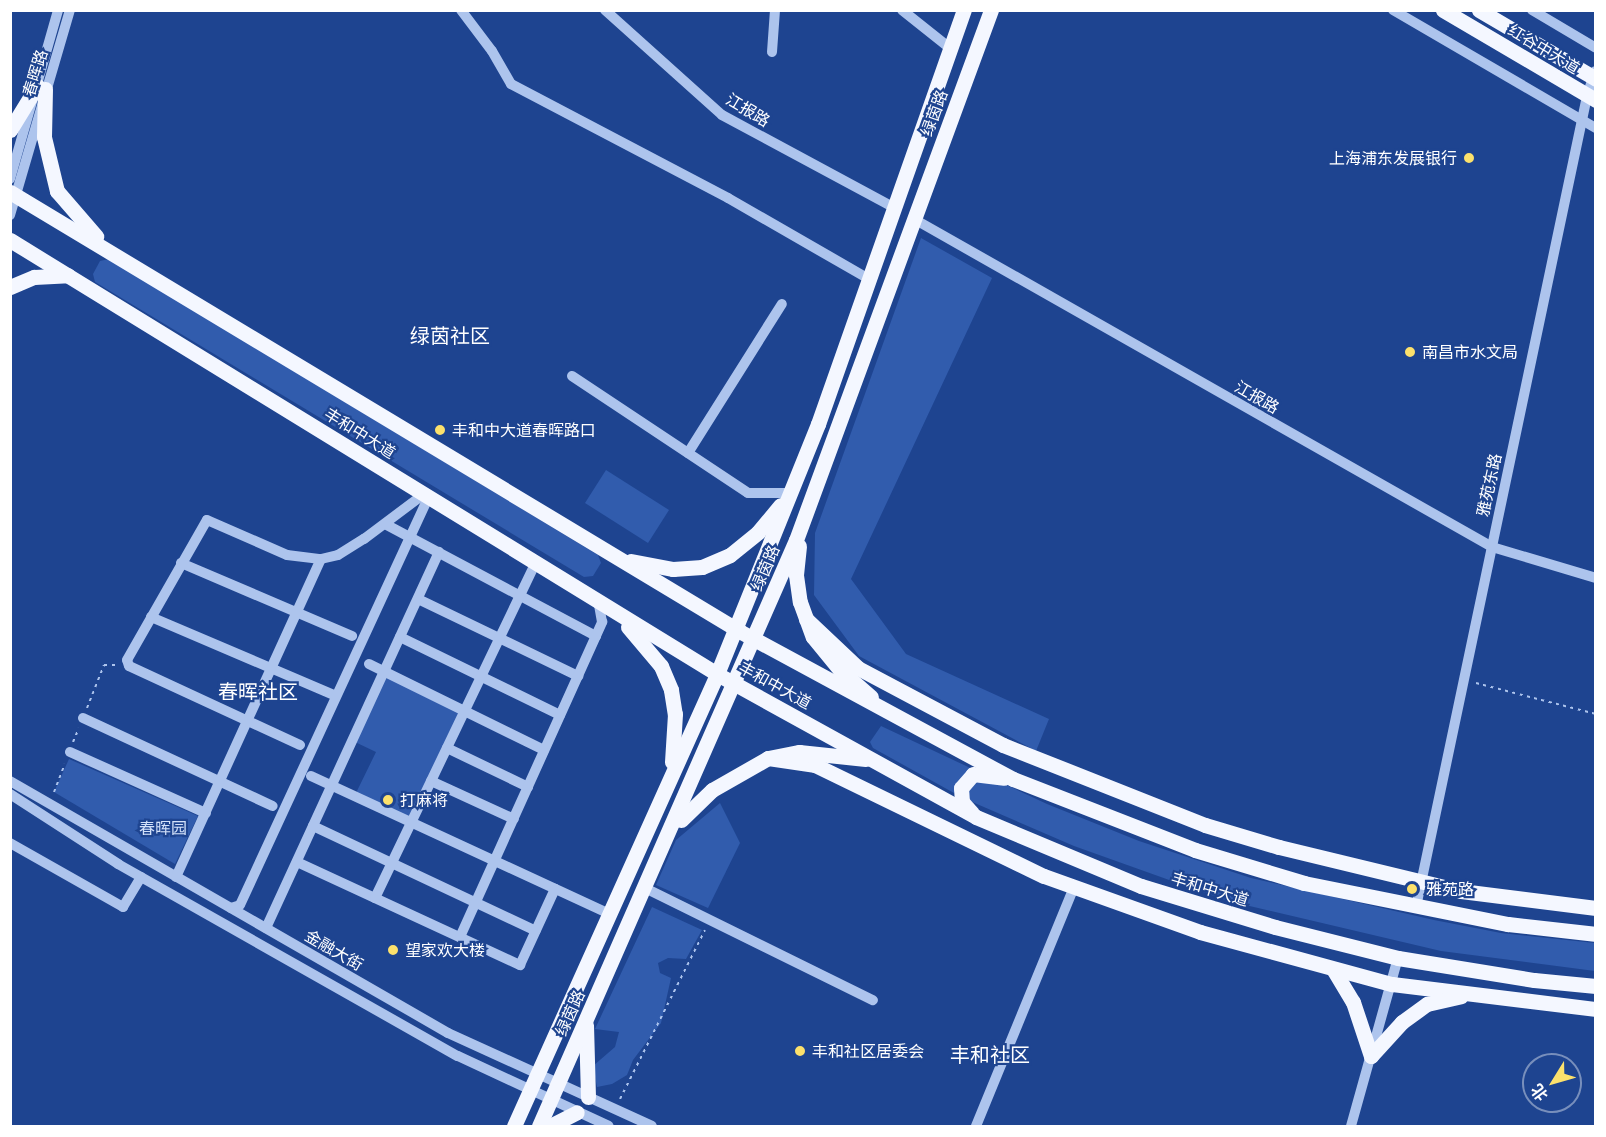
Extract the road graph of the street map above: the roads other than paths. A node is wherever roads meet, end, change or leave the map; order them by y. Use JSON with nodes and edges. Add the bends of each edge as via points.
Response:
{"nodes":[{"id":1,"x":58,"y":10,"type":"edge"},
{"id":2,"x":70,"y":10,"type":"edge"},
{"id":3,"x":461,"y":10,"type":"edge"},
{"id":4,"x":605,"y":10,"type":"edge"},
{"id":5,"x":775,"y":10,"type":"edge"},
{"id":6,"x":902,"y":10,"type":"edge"},
{"id":7,"x":964,"y":10,"type":"edge"},
{"id":8,"x":991,"y":10,"type":"edge"},
{"id":9,"x":1393,"y":10,"type":"edge"},
{"id":10,"x":1443,"y":10,"type":"edge"},
{"id":11,"x":1479,"y":10,"type":"edge"},
{"id":12,"x":1532,"y":10,"type":"edge"},
{"id":13,"x":1596,"y":48,"type":"edge"},
{"id":14,"x":951,"y":49,"type":"junction"},
{"id":15,"x":772,"y":52,"type":"dead end"},
{"id":16,"x":1595,"y":76,"type":"edge"},
{"id":17,"x":41,"y":87,"type":"junction"},
{"id":18,"x":1591,"y":98,"type":"edge"},
{"id":19,"x":1582,"y":120,"type":"junction"},
{"id":20,"x":1596,"y":128,"type":"edge"},
{"id":21,"x":10,"y":130,"type":"edge"},
{"id":22,"x":10,"y":178,"type":"edge"},
{"id":23,"x":13,"y":194,"type":"edge"},
{"id":24,"x":895,"y":208,"type":"junction"},
{"id":25,"x":10,"y":215,"type":"edge"},
{"id":26,"x":914,"y":219,"type":"junction"},
{"id":27,"x":10,"y":240,"type":"edge"},
{"id":28,"x":118,"y":256,"type":"junction"},
{"id":29,"x":69,"y":275,"type":"junction"},
{"id":30,"x":869,"y":279,"type":"junction"},
{"id":31,"x":10,"y":287,"type":"edge"},
{"id":32,"x":782,"y":304,"type":"dead end"},
{"id":33,"x":572,"y":376,"type":"dead end"},
{"id":34,"x":688,"y":453,"type":"junction"},
{"id":35,"x":790,"y":493,"type":"junction"},
{"id":36,"x":426,"y":495,"type":"junction"},
{"id":37,"x":386,"y":524,"type":"junction"},
{"id":38,"x":800,"y":529,"type":"junction"},
{"id":39,"x":410,"y":537,"type":"junction"},
{"id":40,"x":1492,"y":547,"type":"junction"},
{"id":41,"x":439,"y":552,"type":"junction"},
{"id":42,"x":621,"y":559,"type":"junction"},
{"id":43,"x":321,"y":560,"type":"junction"},
{"id":44,"x":536,"y":562,"type":"junction"},
{"id":45,"x":181,"y":563,"type":"junction"},
{"id":46,"x":1596,"y":578,"type":"edge"},
{"id":47,"x":520,"y":595,"type":"junction"},
{"id":48,"x":418,"y":598,"type":"junction"},
{"id":49,"x":598,"y":600,"type":"junction"},
{"id":50,"x":297,"y":612,"type":"junction"},
{"id":51,"x":151,"y":617,"type":"junction"},
{"id":52,"x":806,"y":619,"type":"junction"},
{"id":53,"x":735,"y":628,"type":"junction"},
{"id":54,"x":352,"y":636,"type":"dead end"},
{"id":55,"x":596,"y":636,"type":"junction"},
{"id":56,"x":400,"y":637,"type":"junction"},
{"id":57,"x":500,"y":638,"type":"junction"},
{"id":58,"x":755,"y":639,"type":"junction"},
{"id":59,"x":369,"y":664,"type":"dead end"},
{"id":60,"x":271,"y":669,"type":"junction"},
{"id":61,"x":384,"y":671,"type":"junction"},
{"id":62,"x":717,"y":674,"type":"junction"},
{"id":63,"x":578,"y":676,"type":"junction"},
{"id":64,"x":481,"y":677,"type":"junction"},
{"id":65,"x":736,"y":684,"type":"junction"},
{"id":66,"x":336,"y":696,"type":"junction"},
{"id":67,"x":465,"y":712,"type":"junction"},
{"id":68,"x":560,"y":715,"type":"junction"},
{"id":69,"x":83,"y":718,"type":"dead end"},
{"id":70,"x":896,"y":718,"type":"junction"},
{"id":71,"x":249,"y":720,"type":"junction"},
{"id":72,"x":300,"y":745,"type":"dead end"},
{"id":73,"x":447,"y":748,"type":"junction"},
{"id":74,"x":544,"y":750,"type":"junction"},
{"id":75,"x":70,"y":752,"type":"dead end"},
{"id":76,"x":768,"y":758,"type":"junction"},
{"id":77,"x":873,"y":760,"type":"junction"},
{"id":78,"x":311,"y":776,"type":"dead end"},
{"id":79,"x":671,"y":777,"type":"junction"},
{"id":80,"x":1013,"y":779,"type":"junction"},
{"id":81,"x":10,"y":781,"type":"edge"},
{"id":82,"x":431,"y":781,"type":"junction"},
{"id":83,"x":220,"y":782,"type":"junction"},
{"id":84,"x":332,"y":785,"type":"junction"},
{"id":85,"x":528,"y":787,"type":"junction"},
{"id":86,"x":10,"y":794,"type":"edge"},
{"id":87,"x":273,"y":806,"type":"dead end"},
{"id":88,"x":206,"y":813,"type":"junction"},
{"id":89,"x":976,"y":817,"type":"junction"},
{"id":90,"x":514,"y":819,"type":"junction"},
{"id":91,"x":412,"y":822,"type":"junction"},
{"id":92,"x":313,"y":826,"type":"junction"},
{"id":93,"x":669,"y":834,"type":"junction"},
{"id":94,"x":10,"y":843,"type":"edge"},
{"id":95,"x":495,"y":861,"type":"junction"},
{"id":96,"x":297,"y":862,"type":"junction"},
{"id":97,"x":392,"y":863,"type":"junction"},
{"id":98,"x":141,"y":877,"type":"junction"},
{"id":99,"x":176,"y":877,"type":"junction"},
{"id":100,"x":1421,"y":882,"type":"junction"},
{"id":101,"x":1074,"y":887,"type":"junction"},
{"id":102,"x":645,"y":888,"type":"junction"},
{"id":103,"x":555,"y":889,"type":"junction"},
{"id":104,"x":375,"y":898,"type":"junction"},
{"id":105,"x":476,"y":903,"type":"junction"},
{"id":106,"x":1416,"y":907,"type":"junction"},
{"id":107,"x":231,"y":908,"type":"junction"},
{"id":108,"x":1596,"y":908,"type":"edge"},
{"id":109,"x":610,"y":914,"type":"junction"},
{"id":110,"x":266,"y":928,"type":"junction"},
{"id":111,"x":536,"y":931,"type":"junction"},
{"id":112,"x":1596,"y":934,"type":"edge"},
{"id":113,"x":460,"y":937,"type":"junction"},
{"id":114,"x":1398,"y":958,"type":"junction"},
{"id":115,"x":1333,"y":969,"type":"junction"},
{"id":116,"x":1392,"y":984,"type":"junction"},
{"id":117,"x":1596,"y":986,"type":"edge"},
{"id":118,"x":1469,"y":994,"type":"junction"},
{"id":119,"x":873,"y":1000,"type":"dead end"},
{"id":120,"x":1596,"y":1009,"type":"edge"},
{"id":121,"x":586,"y":1021,"type":"junction"},
{"id":122,"x":1371,"y":1056,"type":"junction"},
{"id":123,"x":538,"y":1074,"type":"junction"},
{"id":124,"x":558,"y":1084,"type":"junction"},
{"id":125,"x":531,"y":1090,"type":"junction"},
{"id":126,"x":588,"y":1097,"type":"junction"},
{"id":127,"x":551,"y":1100,"type":"junction"},
{"id":128,"x":577,"y":1112,"type":"junction"},
{"id":129,"x":514,"y":1126,"type":"edge"},
{"id":130,"x":539,"y":1126,"type":"edge"},
{"id":131,"x":550,"y":1126,"type":"edge"},
{"id":132,"x":609,"y":1126,"type":"edge"},
{"id":133,"x":652,"y":1126,"type":"edge"},
{"id":134,"x":976,"y":1126,"type":"edge"},
{"id":135,"x":1351,"y":1126,"type":"edge"}],
"edges":[{"from":1,"to":17,"type":"street","name":"春晖路"},
{"from":2,"to":17,"type":"street","name":"春晖路"},
{"from":3,"to":30,"type":"street","via":[[511,84],[728,198]]},
{"from":4,"to":24,"type":"street","name":"江报路","via":[[722,115]]},
{"from":5,"to":15,"type":"street"},
{"from":6,"to":14,"type":"street"},
{"from":7,"to":14,"type":"main road","name":"绿茵路"},
{"from":8,"to":26,"type":"main road","name":"绿茵路"},
{"from":9,"to":19,"type":"street"},
{"from":10,"to":18,"type":"main road","name":"红谷中大道"},
{"from":11,"to":16,"type":"main road","name":"红谷中大道"},
{"from":12,"to":13,"type":"street"},
{"from":14,"to":24,"type":"main road","name":"绿茵路"},
{"from":16,"to":18,"type":"street","name":"雅苑东路"},
{"from":17,"to":21,"type":"main road"},
{"from":17,"to":22,"type":"street","name":"春晖路"},
{"from":17,"to":23,"type":"street","name":"春晖路"},
{"from":17,"to":28,"type":"main road","via":[[44,137],[57,192],[77,218]]},
{"from":18,"to":19,"type":"street","name":"雅苑东路"},
{"from":19,"to":20,"type":"street"},
{"from":19,"to":40,"type":"street","name":"雅苑东路"},
{"from":23,"to":25,"type":"street","name":"春晖路"},
{"from":23,"to":28,"type":"main road","name":"丰和中大道"},
{"from":24,"to":30,"type":"main road","name":"绿茵路"},
{"from":26,"to":38,"type":"main road","name":"绿茵路"},
{"from":26,"to":40,"type":"street","name":"江报路"},
{"from":27,"to":29,"type":"main road","name":"丰和中大道"},
{"from":28,"to":42,"type":"main road","name":"丰和中大道"},
{"from":29,"to":31,"type":"main road","via":[[34,277]]},
{"from":29,"to":36,"type":"main road","name":"丰和中大道"},
{"from":30,"to":35,"type":"main road","name":"绿茵路"},
{"from":32,"to":34,"type":"street"},
{"from":33,"to":34,"type":"street"},
{"from":34,"to":35,"type":"street","via":[[748,493]]},
{"from":35,"to":42,"type":"main road","via":[[758,532],[730,555],[702,567],[673,569]]},
{"from":35,"to":53,"type":"main road","name":"绿茵路"},
{"from":36,"to":37,"type":"street"},
{"from":36,"to":39,"type":"street"},
{"from":36,"to":44,"type":"main road","name":"丰和中大道"},
{"from":37,"to":39,"type":"street"},
{"from":37,"to":43,"type":"street","via":[[338,555]]},
{"from":38,"to":52,"type":"main road","via":[[796,575]]},
{"from":38,"to":58,"type":"main road","name":"绿茵路"},
{"from":39,"to":41,"type":"street"},
{"from":39,"to":66,"type":"street"},
{"from":40,"to":46,"type":"street","name":"江报路"},
{"from":40,"to":100,"type":"street","name":"雅苑东路"},
{"from":41,"to":47,"type":"street"},
{"from":41,"to":48,"type":"street"},
{"from":42,"to":53,"type":"main road","name":"丰和中大道"},
{"from":43,"to":45,"type":"street","via":[[287,555],[207,520]]},
{"from":43,"to":50,"type":"street"},
{"from":44,"to":47,"type":"street"},
{"from":44,"to":49,"type":"main road","name":"丰和中大道"},
{"from":45,"to":50,"type":"street"},
{"from":45,"to":51,"type":"street"},
{"from":47,"to":55,"type":"street"},
{"from":47,"to":57,"type":"street"},
{"from":48,"to":56,"type":"street"},
{"from":48,"to":57,"type":"street"},
{"from":49,"to":55,"type":"street","via":[[602,622]]},
{"from":49,"to":62,"type":"main road","name":"丰和中大道"},
{"from":49,"to":79,"type":"main road","via":[[641,639],[664,674],[675,714]]},
{"from":50,"to":54,"type":"street"},
{"from":50,"to":60,"type":"street"},
{"from":51,"to":60,"type":"street"},
{"from":51,"to":71,"type":"street","via":[[127,660],[129,666]]},
{"from":52,"to":70,"type":"main road","via":[[813,637],[840,670]]},
{"from":52,"to":100,"type":"main road","via":[[858,668],[1003,745],[1205,825]]},
{"from":53,"to":58,"type":"main road","name":"丰和中大道"},
{"from":53,"to":62,"type":"main road","name":"绿茵路"},
{"from":55,"to":63,"type":"street"},
{"from":56,"to":61,"type":"street"},
{"from":56,"to":64,"type":"street"},
{"from":57,"to":63,"type":"street"},
{"from":57,"to":64,"type":"street"},
{"from":58,"to":65,"type":"main road","name":"绿茵路"},
{"from":58,"to":70,"type":"main road","name":"丰和中大道"},
{"from":59,"to":61,"type":"street"},
{"from":60,"to":66,"type":"street"},
{"from":60,"to":71,"type":"street"},
{"from":61,"to":67,"type":"street"},
{"from":61,"to":84,"type":"street"},
{"from":62,"to":65,"type":"main road","name":"丰和中大道"},
{"from":62,"to":79,"type":"main road","name":"绿茵路"},
{"from":63,"to":68,"type":"street"},
{"from":64,"to":67,"type":"street"},
{"from":64,"to":68,"type":"street"},
{"from":65,"to":77,"type":"main road","name":"丰和中大道"},
{"from":65,"to":93,"type":"main road","name":"绿茵路"},
{"from":66,"to":107,"type":"street","via":[[240,905]]},
{"from":67,"to":73,"type":"street"},
{"from":67,"to":74,"type":"street"},
{"from":68,"to":74,"type":"street"},
{"from":69,"to":83,"type":"street"},
{"from":70,"to":80,"type":"main road","name":"丰和中大道"},
{"from":71,"to":72,"type":"street"},
{"from":71,"to":83,"type":"street"},
{"from":73,"to":82,"type":"street"},
{"from":73,"to":85,"type":"street"},
{"from":74,"to":85,"type":"street"},
{"from":75,"to":88,"type":"street"},
{"from":76,"to":77,"type":"main road","via":[[799,752]]},
{"from":76,"to":93,"type":"main road","via":[[712,790]]},
{"from":76,"to":101,"type":"main road","via":[[824,768],[1003,857]]},
{"from":77,"to":89,"type":"main road","name":"丰和中大道"},
{"from":78,"to":84,"type":"street"},
{"from":79,"to":109,"type":"main road","name":"绿茵路"},
{"from":80,"to":89,"type":"main road","via":[[973,774],[961,788],[962,802]]},
{"from":80,"to":106,"type":"main road","name":"丰和中大道","via":[[1195,850],[1304,883]]},
{"from":81,"to":99,"type":"street","name":"金融大街"},
{"from":82,"to":90,"type":"street"},
{"from":82,"to":91,"type":"street"},
{"from":83,"to":87,"type":"street"},
{"from":83,"to":88,"type":"street"},
{"from":84,"to":91,"type":"street"},
{"from":84,"to":92,"type":"street"},
{"from":85,"to":90,"type":"street"},
{"from":86,"to":98,"type":"street","name":"金融大街"},
{"from":88,"to":99,"type":"street"},
{"from":89,"to":114,"type":"main road","name":"丰和中大道","via":[[1141,886],[1275,927]]},
{"from":90,"to":95,"type":"street"},
{"from":91,"to":95,"type":"street"},
{"from":91,"to":97,"type":"street"},
{"from":92,"to":96,"type":"street"},
{"from":92,"to":97,"type":"street"},
{"from":93,"to":102,"type":"main road","name":"绿茵路"},
{"from":94,"to":98,"type":"street","via":[[123,907]]},
{"from":95,"to":103,"type":"street"},
{"from":95,"to":105,"type":"street"},
{"from":96,"to":104,"type":"street"},
{"from":96,"to":110,"type":"street"},
{"from":97,"to":104,"type":"street"},
{"from":97,"to":105,"type":"street"},
{"from":98,"to":125,"type":"street","name":"金融大街","via":[[458,1056]]},
{"from":99,"to":107,"type":"street","name":"金融大街"},
{"from":100,"to":106,"type":"street","name":"雅苑东路"},
{"from":100,"to":108,"type":"main road"},
{"from":101,"to":115,"type":"main road","via":[[1200,932]]},
{"from":101,"to":134,"type":"street"},
{"from":102,"to":119,"type":"street"},
{"from":102,"to":121,"type":"main road","name":"绿茵路"},
{"from":103,"to":109,"type":"street"},
{"from":103,"to":111,"type":"street"},
{"from":104,"to":113,"type":"street"},
{"from":105,"to":111,"type":"street"},
{"from":105,"to":113,"type":"street"},
{"from":106,"to":112,"type":"main road","name":"丰和中大道","via":[[1508,924]]},
{"from":107,"to":110,"type":"street","name":"金融大街"},
{"from":109,"to":123,"type":"main road","name":"绿茵路"},
{"from":110,"to":123,"type":"street","name":"金融大街","via":[[448,1033]]},
{"from":111,"to":113,"type":"street","via":[[520,965]]},
{"from":114,"to":116,"type":"street"},
{"from":114,"to":117,"type":"main road","name":"丰和中大道"},
{"from":115,"to":116,"type":"main road"},
{"from":115,"to":122,"type":"main road","via":[[1353,1002]]},
{"from":116,"to":118,"type":"main road"},
{"from":116,"to":122,"type":"street"},
{"from":118,"to":120,"type":"main road"},
{"from":118,"to":122,"type":"main road","via":[[1426,1004],[1402,1022]]},
{"from":121,"to":124,"type":"main road","name":"绿茵路"},
{"from":121,"to":126,"type":"main road"},
{"from":122,"to":135,"type":"street"},
{"from":123,"to":124,"type":"street","name":"金融大街"},
{"from":123,"to":125,"type":"main road","name":"绿茵路"},
{"from":124,"to":126,"type":"street","name":"金融大街"},
{"from":124,"to":127,"type":"main road","name":"绿茵路"},
{"from":125,"to":127,"type":"street","name":"金融大街"},
{"from":125,"to":129,"type":"main road","name":"绿茵路"},
{"from":126,"to":133,"type":"street","name":"金融大街"},
{"from":127,"to":128,"type":"street","name":"金融大街"},
{"from":127,"to":130,"type":"main road","name":"绿茵路"},
{"from":128,"to":131,"type":"main road"},
{"from":128,"to":132,"type":"street","name":"金融大街"}]}
